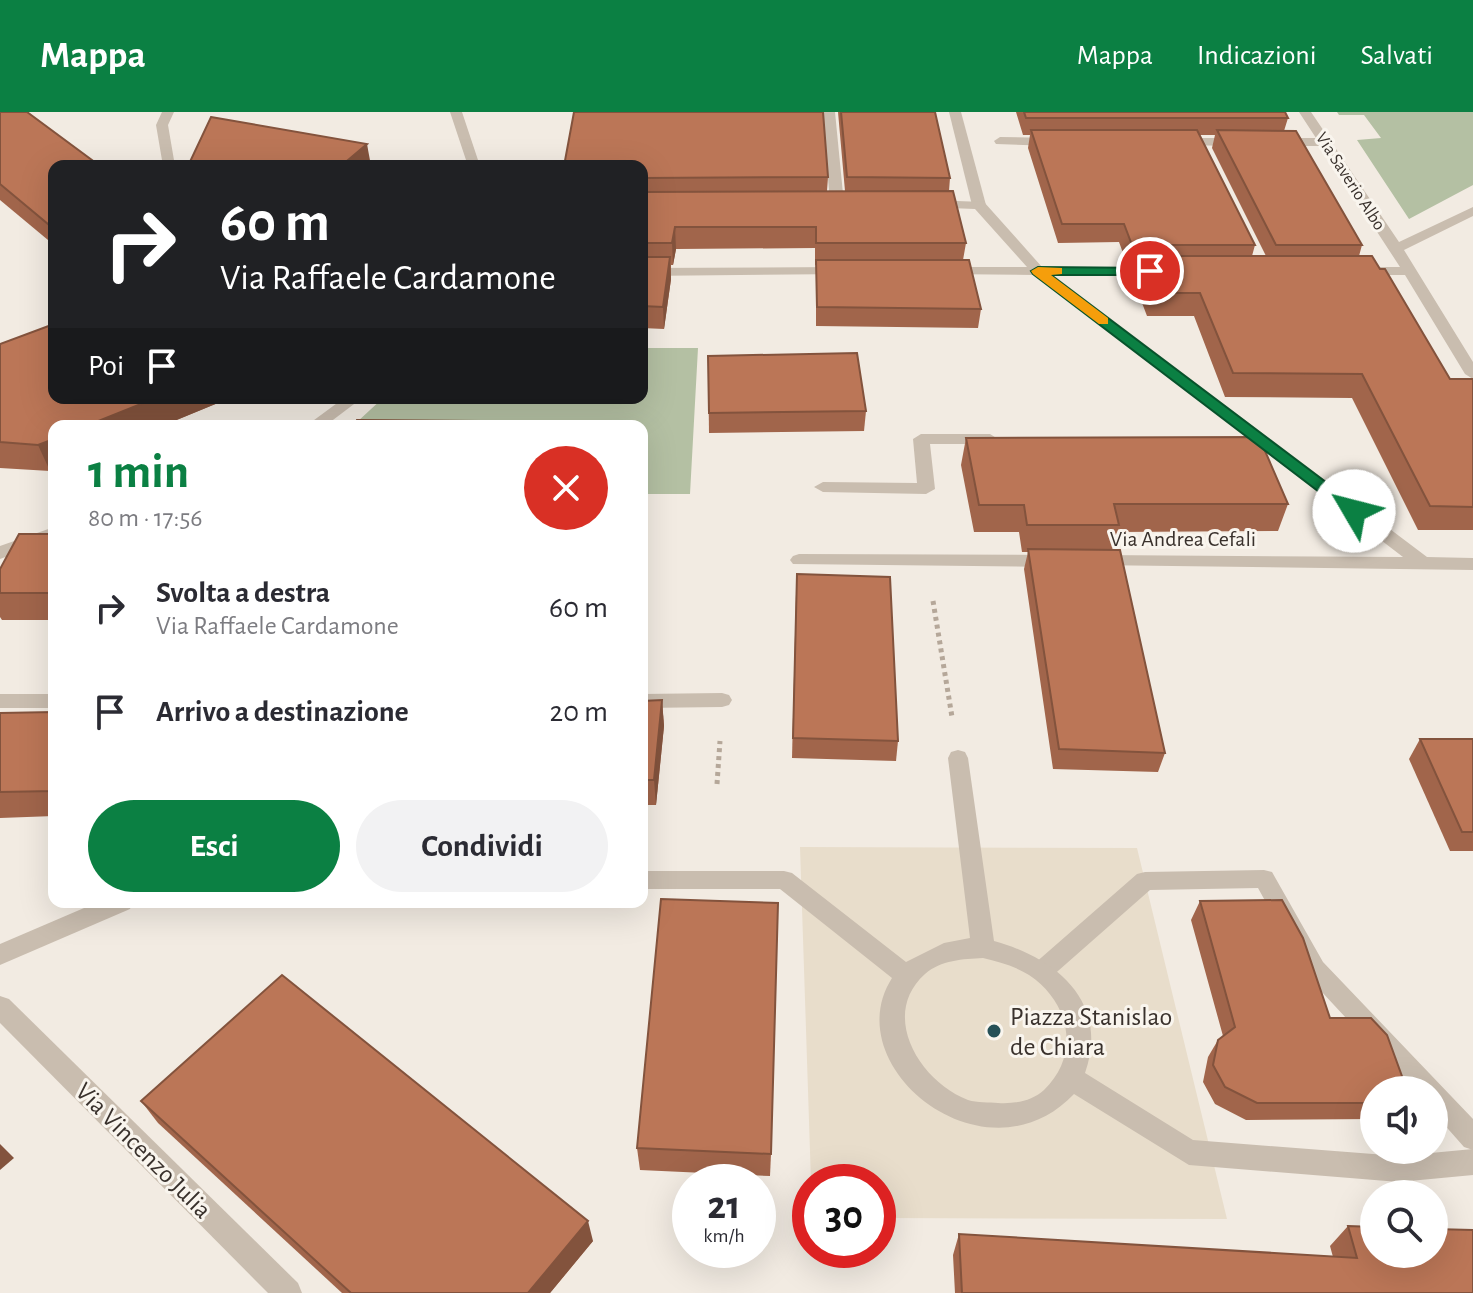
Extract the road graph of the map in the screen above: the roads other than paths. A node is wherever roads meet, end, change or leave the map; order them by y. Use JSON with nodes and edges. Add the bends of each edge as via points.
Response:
{"nodes":[{"id":1,"x":168,"y":112,"type":"edge"},
{"id":2,"x":456,"y":112,"type":"edge"},
{"id":3,"x":829,"y":112,"type":"edge"},
{"id":4,"x":955,"y":112,"type":"edge"},
{"id":5,"x":1305,"y":112,"type":"edge"},
{"id":6,"x":1000,"y":141,"type":"dead end"},
{"id":7,"x":1061,"y":142,"type":"edge"},
{"id":8,"x":1168,"y":142,"type":"edge"},
{"id":9,"x":1199,"y":142,"type":"junction"},
{"id":10,"x":1325,"y":142,"type":"junction"},
{"id":11,"x":1206,"y":156,"type":"edge"},
{"id":12,"x":168,"y":160,"type":"edge"},
{"id":13,"x":472,"y":160,"type":"edge"},
{"id":14,"x":837,"y":204,"type":"junction"},
{"id":15,"x":853,"y":204,"type":"edge"},
{"id":16,"x":916,"y":204,"type":"edge"},
{"id":17,"x":822,"y":205,"type":"edge"},
{"id":18,"x":979,"y":205,"type":"junction"},
{"id":19,"x":1473,"y":211,"type":"edge"},
{"id":20,"x":1396,"y":249,"type":"junction"},
{"id":21,"x":864,"y":271,"type":"edge"},
{"id":22,"x":927,"y":271,"type":"edge"},
{"id":23,"x":1038,"y":271,"type":"junction"},
{"id":24,"x":1173,"y":271,"type":"edge"},
{"id":25,"x":1351,"y":271,"type":"edge"},
{"id":26,"x":1409,"y":271,"type":"junction"},
{"id":27,"x":648,"y":272,"type":"edge"},
{"id":28,"x":1473,"y":374,"type":"edge"},
{"id":29,"x":345,"y":404,"type":"edge"},
{"id":30,"x":323,"y":420,"type":"edge"},
{"id":31,"x":1014,"y":439,"type":"edge"},
{"id":32,"x":1231,"y":441,"type":"edge"},
{"id":33,"x":1262,"y":441,"type":"junction"},
{"id":34,"x":823,"y":487,"type":"dead end"},
{"id":35,"x":48,"y":535,"type":"edge"},
{"id":36,"x":2,"y":551,"type":"edge"},
{"id":37,"x":799,"y":560,"type":"dead end"},
{"id":38,"x":1423,"y":563,"type":"junction"},
{"id":39,"x":1473,"y":564,"type":"edge"},
{"id":40,"x":722,"y":700,"type":"dead end"},
{"id":41,"x":0,"y":701,"type":"edge"},
{"id":42,"x":48,"y":701,"type":"edge"},
{"id":43,"x":648,"y":701,"type":"edge"},
{"id":44,"x":958,"y":758,"type":"road end"},
{"id":45,"x":648,"y":880,"type":"edge"},
{"id":46,"x":108,"y":908,"type":"edge"},
{"id":47,"x":983,"y":948,"type":"junction"},
{"id":48,"x":0,"y":955,"type":"edge"},
{"id":49,"x":1042,"y":971,"type":"junction"},
{"id":50,"x":908,"y":977,"type":"junction"},
{"id":51,"x":0,"y":1007,"type":"edge"},
{"id":52,"x":1417,"y":1076,"type":"edge"},
{"id":53,"x":1071,"y":1078,"type":"junction"},
{"id":54,"x":1448,"y":1110,"type":"edge"},
{"id":55,"x":1473,"y":1138,"type":"edge"},
{"id":56,"x":1473,"y":1162,"type":"edge"},
{"id":57,"x":288,"y":1293,"type":"edge"}],
"edges":[{"from":1,"to":12,"type":"street","via":[[162,125]]},
{"from":2,"to":13,"type":"street"},
{"from":3,"to":14,"type":"street"},
{"from":4,"to":18,"type":"street"},
{"from":5,"to":10,"type":"street","name":"Via Saverio Albo"},
{"from":6,"to":7,"type":"street"},
{"from":8,"to":9,"type":"street"},
{"from":9,"to":10,"type":"street"},
{"from":9,"to":11,"type":"street"},
{"from":10,"to":20,"type":"street","name":"Via Saverio Albo"},
{"from":14,"to":15,"type":"street"},
{"from":14,"to":17,"type":"street"},
{"from":16,"to":18,"type":"street"},
{"from":18,"to":23,"type":"street"},
{"from":19,"to":20,"type":"street","name":"Via Saverio Albo"},
{"from":20,"to":26,"type":"street","name":"Via Saverio Albo"},
{"from":21,"to":27,"type":"street"},
{"from":22,"to":23,"type":"street"},
{"from":23,"to":24,"type":"street"},
{"from":23,"to":33,"type":"street"},
{"from":25,"to":26,"type":"street"},
{"from":26,"to":28,"type":"street","name":"Via Saverio Albo"},
{"from":29,"to":30,"type":"street"},
{"from":31,"to":34,"type":"street","via":[[921,439],[926,489]]},
{"from":32,"to":33,"type":"street"},
{"from":33,"to":38,"type":"street"},
{"from":35,"to":36,"type":"street"},
{"from":37,"to":38,"type":"street","name":"Via Andrea Cefali"},
{"from":38,"to":39,"type":"street","name":"Via Andrea Cefali"},
{"from":40,"to":43,"type":"street"},
{"from":41,"to":42,"type":"street"},
{"from":44,"to":47,"type":"street"},
{"from":45,"to":50,"type":"street","via":[[784,880]]},
{"from":46,"to":48,"type":"street"},
{"from":47,"to":49,"type":"street"},
{"from":47,"to":50,"type":"street","via":[[952,950],[928,960]]},
{"from":49,"to":52,"type":"street","via":[[1145,881],[1264,879],[1315,969]]},
{"from":49,"to":53,"type":"street","via":[[1063,993],[1077,1021],[1079,1050]]},
{"from":50,"to":53,"type":"street","via":[[895,999],[897,1051],[912,1077],[935,1098],[963,1112],[1024,1114],[1052,1100]]},
{"from":51,"to":57,"type":"street","name":"Via Vincenzo Julia"},
{"from":53,"to":56,"type":"street","via":[[1189,1152],[1399,1169]]},
{"from":54,"to":55,"type":"street"}]}
